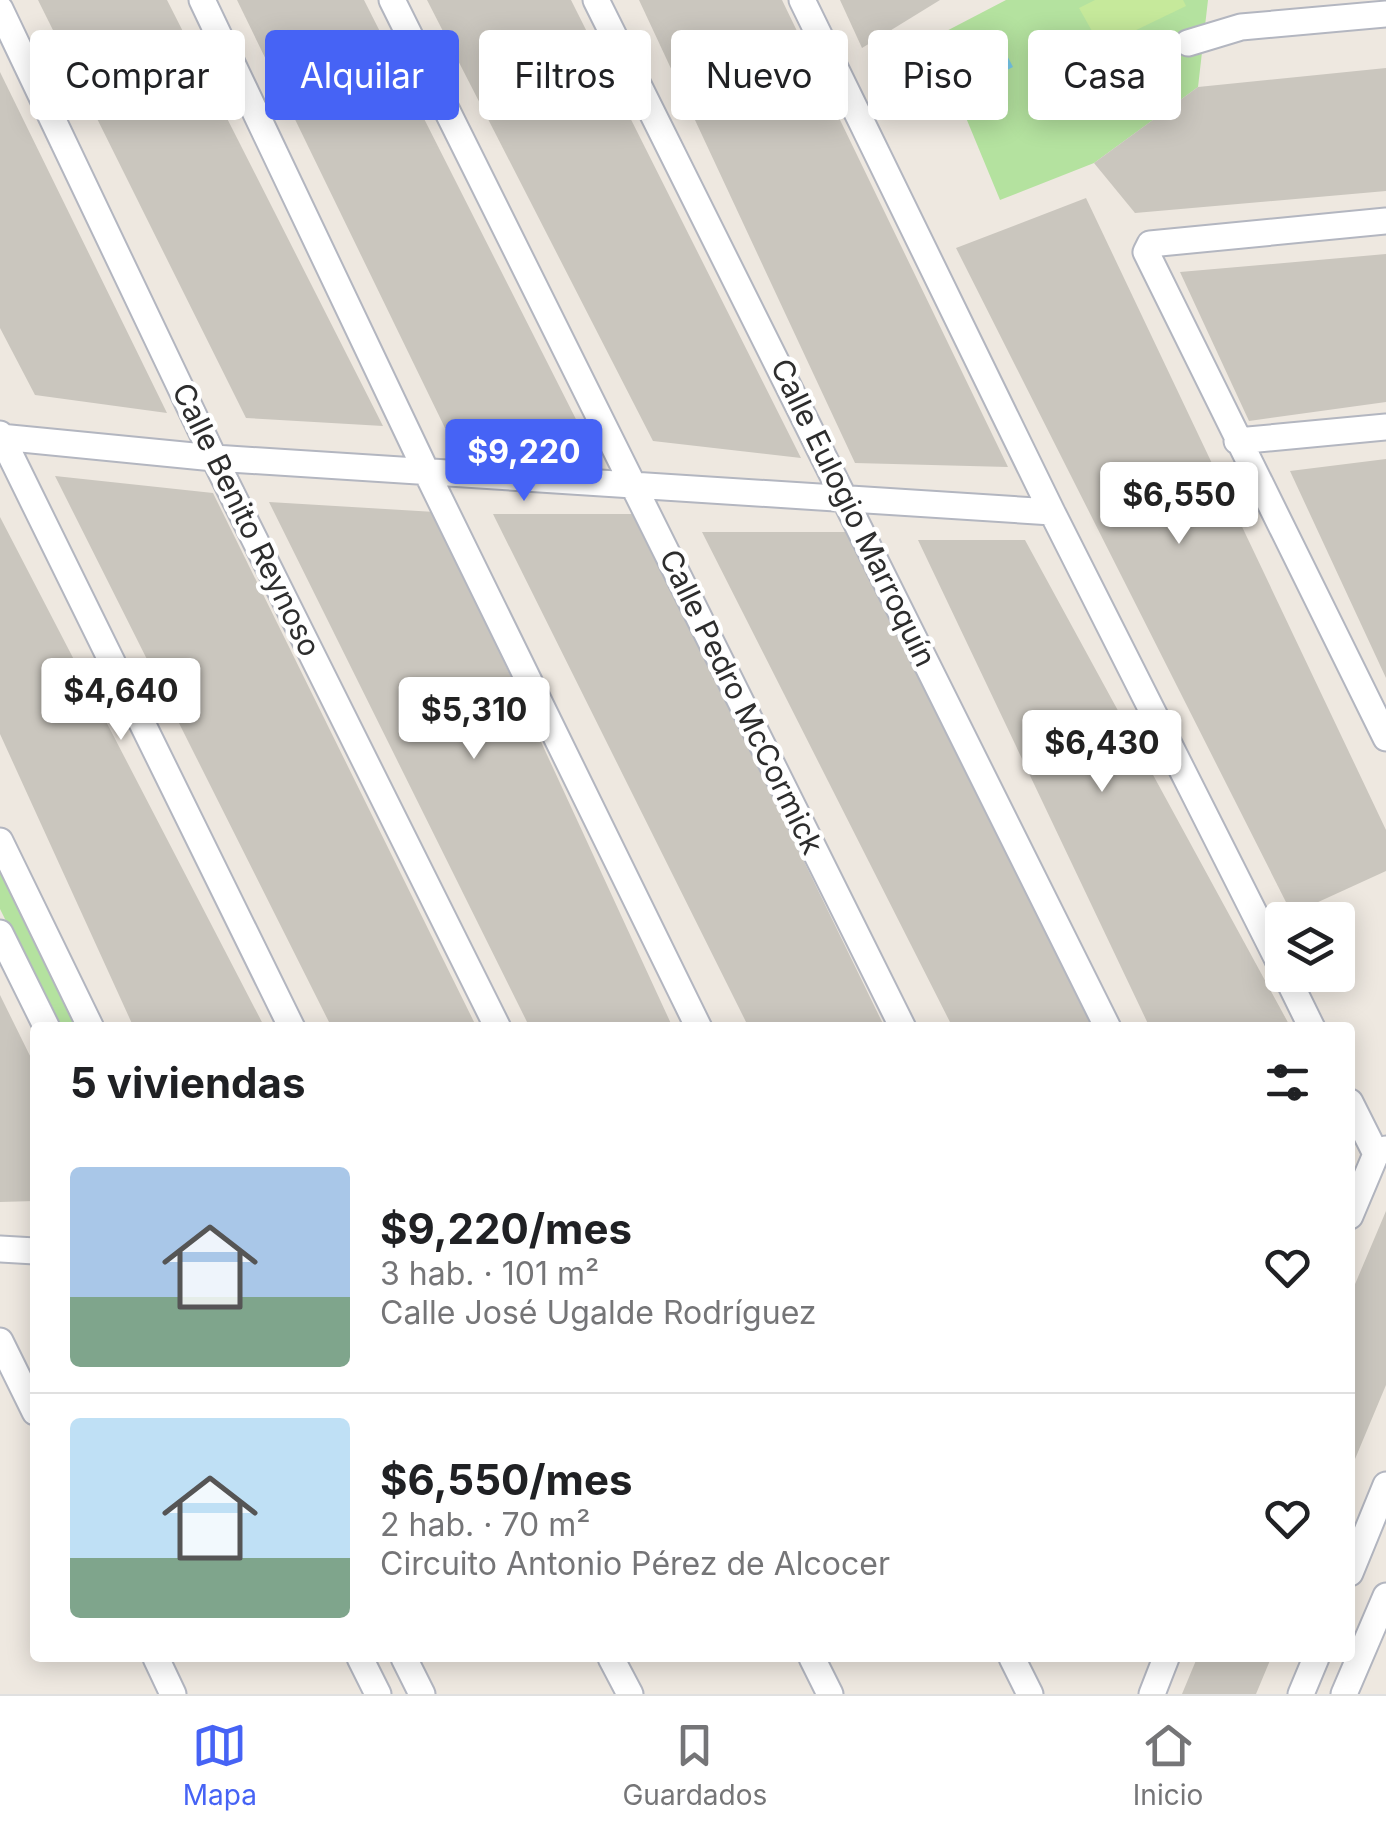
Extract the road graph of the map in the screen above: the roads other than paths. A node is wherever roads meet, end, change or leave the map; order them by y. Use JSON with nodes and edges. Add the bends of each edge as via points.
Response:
{"nodes":[{"id":1,"x":202,"y":0,"type":"edge"},
{"id":2,"x":392,"y":0,"type":"edge"},
{"id":3,"x":596,"y":0,"type":"edge"},
{"id":4,"x":802,"y":0,"type":"edge"},
{"id":5,"x":1237,"y":0,"type":"edge"},
{"id":6,"x":0,"y":9,"type":"edge"},
{"id":7,"x":1386,"y":14,"type":"edge"},
{"id":8,"x":1241,"y":27,"type":"junction"},
{"id":9,"x":1188,"y":43,"type":"dead end"},
{"id":10,"x":1386,"y":221,"type":"edge"},
{"id":11,"x":1386,"y":426,"type":"edge"},
{"id":12,"x":0,"y":436,"type":"edge"},
{"id":13,"x":1237,"y":441,"type":"junction"},
{"id":14,"x":214,"y":458,"type":"junction"},
{"id":15,"x":426,"y":472,"type":"junction"},
{"id":16,"x":632,"y":482,"type":"junction"},
{"id":17,"x":846,"y":498,"type":"junction"},
{"id":18,"x":1052,"y":512,"type":"junction"},
{"id":19,"x":1386,"y":738,"type":"edge"},
{"id":20,"x":0,"y":842,"type":"edge"},
{"id":21,"x":0,"y":933,"type":"edge"},
{"id":22,"x":1265,"y":934,"type":"edge"},
{"id":23,"x":1294,"y":992,"type":"edge"},
{"id":24,"x":44,"y":1022,"type":"edge"},
{"id":25,"x":88,"y":1022,"type":"edge"},
{"id":26,"x":289,"y":1022,"type":"edge"},
{"id":27,"x":495,"y":1022,"type":"edge"},
{"id":28,"x":697,"y":1022,"type":"edge"},
{"id":29,"x":899,"y":1022,"type":"edge"},
{"id":30,"x":1105,"y":1022,"type":"edge"},
{"id":31,"x":1309,"y":1022,"type":"edge"},
{"id":32,"x":1355,"y":1110,"type":"edge"},
{"id":33,"x":1381,"y":1151,"type":"edge"},
{"id":34,"x":1355,"y":1206,"type":"edge"},
{"id":35,"x":0,"y":1250,"type":"edge"},
{"id":36,"x":30,"y":1252,"type":"edge"},
{"id":37,"x":0,"y":1341,"type":"edge"},
{"id":38,"x":30,"y":1402,"type":"edge"},
{"id":39,"x":1386,"y":1485,"type":"edge"},
{"id":40,"x":1355,"y":1562,"type":"edge"},
{"id":41,"x":1386,"y":1596,"type":"edge"},
{"id":42,"x":158,"y":1662,"type":"edge"},
{"id":43,"x":362,"y":1662,"type":"edge"},
{"id":44,"x":406,"y":1662,"type":"edge"},
{"id":45,"x":613,"y":1662,"type":"edge"},
{"id":46,"x":814,"y":1662,"type":"edge"},
{"id":47,"x":1014,"y":1662,"type":"edge"},
{"id":48,"x":1164,"y":1662,"type":"edge"},
{"id":49,"x":1314,"y":1662,"type":"edge"},
{"id":50,"x":174,"y":1694,"type":"edge"},
{"id":51,"x":378,"y":1694,"type":"edge"},
{"id":52,"x":422,"y":1694,"type":"edge"},
{"id":53,"x":630,"y":1694,"type":"edge"},
{"id":54,"x":830,"y":1694,"type":"edge"},
{"id":55,"x":1030,"y":1694,"type":"edge"},
{"id":56,"x":1152,"y":1694,"type":"edge"},
{"id":57,"x":1301,"y":1694,"type":"edge"},
{"id":58,"x":1344,"y":1694,"type":"edge"}],
"edges":[{"from":1,"to":15,"type":"street"},
{"from":2,"to":16,"type":"street","name":"Calle Pedro McCormick"},
{"from":3,"to":17,"type":"street","name":"Calle Eulogio Marroquín"},
{"from":4,"to":18,"type":"street"},
{"from":5,"to":8,"type":"street"},
{"from":6,"to":14,"type":"street","name":"Calle Benito Reynoso"},
{"from":7,"to":8,"type":"street"},
{"from":8,"to":9,"type":"street"},
{"from":10,"to":13,"type":"street","via":[[1150,244],[1146,252]]},
{"from":11,"to":13,"type":"street"},
{"from":12,"to":14,"type":"street"},
{"from":12,"to":26,"type":"street"},
{"from":13,"to":19,"type":"street"},
{"from":14,"to":15,"type":"street"},
{"from":14,"to":27,"type":"street","name":"Calle Benito Reynoso"},
{"from":15,"to":16,"type":"street"},
{"from":15,"to":28,"type":"street"},
{"from":16,"to":17,"type":"street"},
{"from":16,"to":29,"type":"street","name":"Calle Pedro McCormick"},
{"from":17,"to":18,"type":"street"},
{"from":17,"to":30,"type":"street","name":"Calle Eulogio Marroquín"},
{"from":18,"to":22,"type":"street"},
{"from":20,"to":25,"type":"street"},
{"from":21,"to":24,"type":"street"},
{"from":23,"to":31,"type":"street"},
{"from":32,"to":33,"type":"street"},
{"from":33,"to":34,"type":"street"},
{"from":35,"to":36,"type":"street"},
{"from":37,"to":38,"type":"street"},
{"from":39,"to":40,"type":"street"},
{"from":41,"to":58,"type":"street"},
{"from":42,"to":50,"type":"street"},
{"from":43,"to":51,"type":"street"},
{"from":44,"to":52,"type":"street"},
{"from":45,"to":53,"type":"street"},
{"from":46,"to":54,"type":"street"},
{"from":47,"to":55,"type":"street"},
{"from":48,"to":56,"type":"street"},
{"from":49,"to":57,"type":"street"}]}
